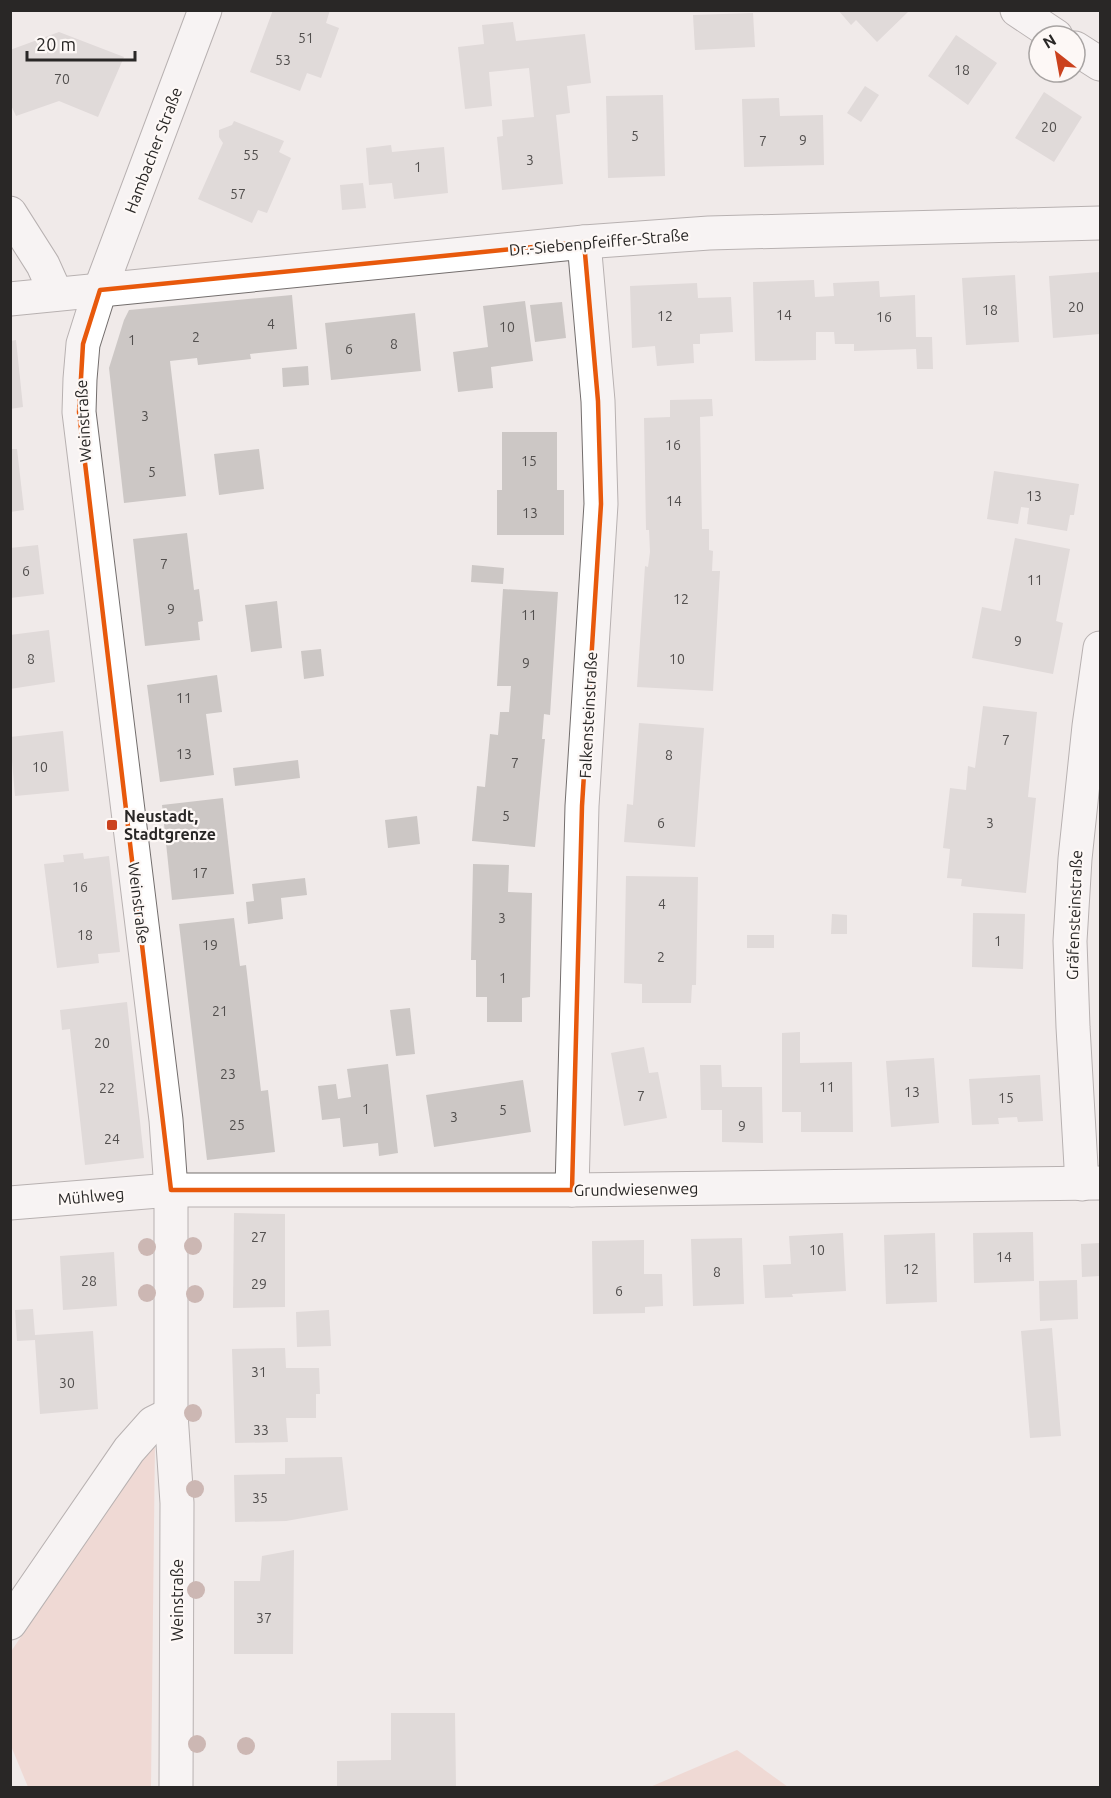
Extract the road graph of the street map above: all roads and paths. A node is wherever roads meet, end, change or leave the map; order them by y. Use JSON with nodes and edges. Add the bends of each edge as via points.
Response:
{"nodes":[{"id":1,"x":206,"y":10,"type":"edge"},
{"id":2,"x":1017,"y":10,"type":"edge"},
{"id":3,"x":1038,"y":24,"type":"edge"},
{"id":4,"x":1087,"y":55,"type":"edge"},
{"id":5,"x":1101,"y":64,"type":"edge"},
{"id":6,"x":10,"y":213,"type":"edge"},
{"id":7,"x":1101,"y":223,"type":"edge"},
{"id":8,"x":584,"y":242,"type":"junction"},
{"id":9,"x":100,"y":290,"type":"junction"},
{"id":10,"x":56,"y":294,"type":"junction"},
{"id":11,"x":10,"y":299,"type":"edge"},
{"id":12,"x":1101,"y":648,"type":"edge"},
{"id":13,"x":1091,"y":1184,"type":"edge"},
{"id":14,"x":171,"y":1190,"type":"junction"},
{"id":15,"x":572,"y":1190,"type":"junction"},
{"id":16,"x":10,"y":1203,"type":"edge"},
{"id":17,"x":171,"y":1414,"type":"junction"},
{"id":18,"x":10,"y":1623,"type":"edge"},
{"id":19,"x":176,"y":1788,"type":"edge"}],
"edges":[{"from":1,"to":9,"type":"street","name":"Hambacher Straße"},
{"from":2,"to":3,"type":"street"},
{"from":4,"to":5,"type":"street"},
{"from":6,"to":10,"type":"street","via":[[43,265]]},
{"from":7,"to":8,"type":"street","name":"Dr.-Siebenpfeiffer-Straße","via":[[720,233]]},
{"from":8,"to":9,"type":"street","name":"Dr.-Siebenpfeiffer-Straße"},
{"from":8,"to":15,"type":"street","name":"Falkensteinstraße","via":[[598,401],[601,504],[582,806]]},
{"from":9,"to":10,"type":"street","name":"Dr.-Siebenpfeiffer-Straße"},
{"from":9,"to":14,"type":"street","name":"Weinstraße","via":[[83,344],[80,412],[166,1120]]},
{"from":10,"to":11,"type":"street","name":"Dr.-Siebenpfeiffer-Straße"},
{"from":12,"to":13,"type":"street","name":"Gräfensteinstraße","via":[[1089,726],[1070,941],[1073,1027]]},
{"from":13,"to":15,"type":"street","name":"Grundwiesenweg"},
{"from":14,"to":15,"type":"street","name":"Grundwiesenweg"},
{"from":14,"to":16,"type":"street","name":"Mühlweg"},
{"from":14,"to":17,"type":"street","name":"Weinstraße"},
{"from":17,"to":18,"type":"street","via":[[153,1424],[129,1450]]},
{"from":17,"to":19,"type":"street","name":"Weinstraße","via":[[177,1503]]}]}
